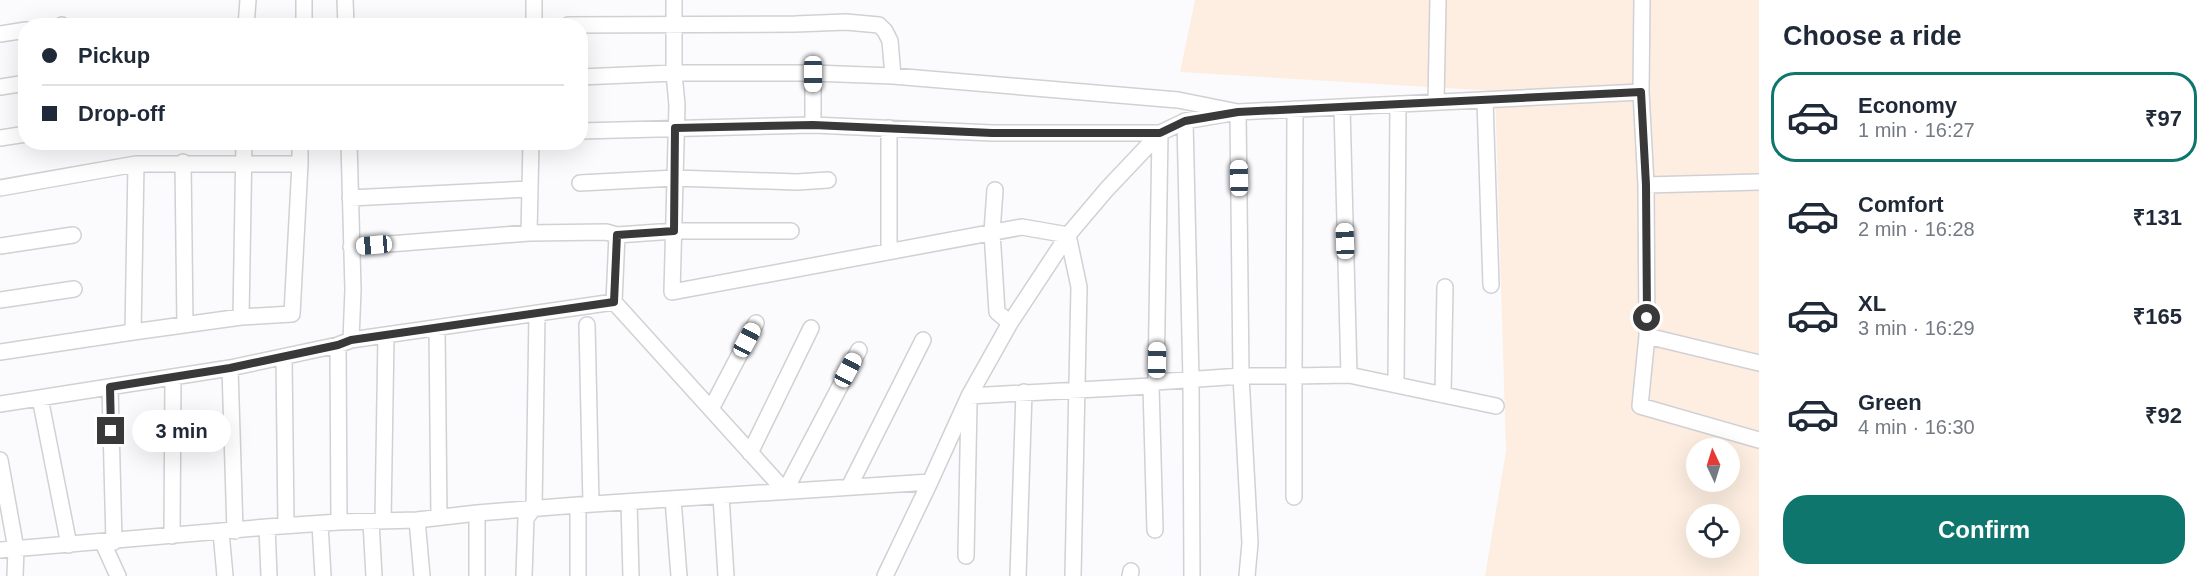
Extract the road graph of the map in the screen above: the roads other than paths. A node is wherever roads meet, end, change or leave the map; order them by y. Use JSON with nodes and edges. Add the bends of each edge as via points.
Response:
{"nodes":[{"id":1,"x":248,"y":0,"type":"edge"},
{"id":2,"x":304,"y":0,"type":"edge"},
{"id":3,"x":345,"y":0,"type":"edge"},
{"id":4,"x":534,"y":0,"type":"edge"},
{"id":5,"x":674,"y":0,"type":"edge"},
{"id":6,"x":1438,"y":0,"type":"edge"},
{"id":7,"x":1642,"y":0,"type":"edge"},
{"id":8,"x":247,"y":18,"type":"edge"},
{"id":9,"x":304,"y":18,"type":"edge"},
{"id":10,"x":345,"y":18,"type":"edge"},
{"id":11,"x":534,"y":18,"type":"edge"},
{"id":12,"x":675,"y":24,"type":"junction"},
{"id":13,"x":588,"y":26,"type":"edge"},
{"id":14,"x":18,"y":31,"type":"edge"},
{"id":15,"x":0,"y":34,"type":"edge"},
{"id":16,"x":674,"y":73,"type":"junction"},
{"id":17,"x":813,"y":74,"type":"junction"},
{"id":18,"x":893,"y":76,"type":"junction"},
{"id":19,"x":588,"y":77,"type":"edge"},
{"id":20,"x":18,"y":84,"type":"edge"},
{"id":21,"x":0,"y":87,"type":"edge"},
{"id":22,"x":1641,"y":92,"type":"junction"},
{"id":23,"x":1485,"y":100,"type":"junction"},
{"id":24,"x":1436,"y":102,"type":"junction"},
{"id":25,"x":1398,"y":104,"type":"junction"},
{"id":26,"x":1342,"y":107,"type":"junction"},
{"id":27,"x":1295,"y":109,"type":"junction"},
{"id":28,"x":1238,"y":112,"type":"junction"},
{"id":29,"x":1185,"y":121,"type":"junction"},
{"id":30,"x":813,"y":125,"type":"junction"},
{"id":31,"x":675,"y":128,"type":"junction"},
{"id":32,"x":889,"y":128,"type":"junction"},
{"id":33,"x":588,"y":131,"type":"edge"},
{"id":34,"x":1160,"y":133,"type":"junction"},
{"id":35,"x":18,"y":135,"type":"edge"},
{"id":36,"x":0,"y":138,"type":"edge"},
{"id":37,"x":244,"y":150,"type":"edge"},
{"id":38,"x":300,"y":150,"type":"edge"},
{"id":39,"x":349,"y":150,"type":"edge"},
{"id":40,"x":531,"y":150,"type":"edge"},
{"id":41,"x":183,"y":162,"type":"junction"},
{"id":42,"x":136,"y":164,"type":"junction"},
{"id":43,"x":244,"y":164,"type":"junction"},
{"id":44,"x":300,"y":164,"type":"junction"},
{"id":45,"x":675,"y":178,"type":"junction"},
{"id":46,"x":828,"y":180,"type":"dead end"},
{"id":47,"x":1759,"y":182,"type":"edge"},
{"id":48,"x":580,"y":183,"type":"dead end"},
{"id":49,"x":1646,"y":185,"type":"junction"},
{"id":50,"x":0,"y":188,"type":"edge"},
{"id":51,"x":530,"y":189,"type":"junction"},
{"id":52,"x":995,"y":190,"type":"dead end"},
{"id":53,"x":350,"y":198,"type":"junction"},
{"id":54,"x":674,"y":231,"type":"junction"},
{"id":55,"x":791,"y":231,"type":"dead end"},
{"id":56,"x":992,"y":232,"type":"junction"},
{"id":57,"x":529,"y":233,"type":"junction"},
{"id":58,"x":73,"y":235,"type":"dead end"},
{"id":59,"x":617,"y":235,"type":"junction"},
{"id":60,"x":1068,"y":236,"type":"junction"},
{"id":61,"x":0,"y":246,"type":"edge"},
{"id":62,"x":351,"y":247,"type":"junction"},
{"id":63,"x":889,"y":250,"type":"junction"},
{"id":64,"x":1491,"y":285,"type":"dead end"},
{"id":65,"x":1445,"y":287,"type":"dead end"},
{"id":66,"x":74,"y":289,"type":"dead end"},
{"id":67,"x":0,"y":300,"type":"edge"},
{"id":68,"x":614,"y":302,"type":"junction"},
{"id":69,"x":537,"y":314,"type":"junction"},
{"id":70,"x":241,"y":317,"type":"junction"},
{"id":71,"x":756,"y":323,"type":"dead end"},
{"id":72,"x":1010,"y":323,"type":"junction"},
{"id":73,"x":185,"y":325,"type":"junction"},
{"id":74,"x":587,"y":325,"type":"dead end"},
{"id":75,"x":811,"y":328,"type":"dead end"},
{"id":76,"x":437,"y":329,"type":"junction"},
{"id":77,"x":133,"y":332,"type":"junction"},
{"id":78,"x":386,"y":336,"type":"junction"},
{"id":79,"x":1647,"y":336,"type":"junction"},
{"id":80,"x":923,"y":340,"type":"dead end"},
{"id":81,"x":345,"y":342,"type":"junction"},
{"id":82,"x":859,"y":350,"type":"dead end"},
{"id":83,"x":0,"y":352,"type":"edge"},
{"id":84,"x":284,"y":357,"type":"junction"},
{"id":85,"x":1759,"y":363,"type":"edge"},
{"id":86,"x":230,"y":368,"type":"junction"},
{"id":87,"x":1349,"y":375,"type":"junction"},
{"id":88,"x":1241,"y":376,"type":"junction"},
{"id":89,"x":1294,"y":376,"type":"junction"},
{"id":90,"x":173,"y":377,"type":"junction"},
{"id":91,"x":1191,"y":380,"type":"junction"},
{"id":92,"x":1154,"y":384,"type":"junction"},
{"id":93,"x":1396,"y":385,"type":"junction"},
{"id":94,"x":110,"y":387,"type":"junction"},
{"id":95,"x":1077,"y":389,"type":"junction"},
{"id":96,"x":1024,"y":392,"type":"junction"},
{"id":97,"x":1443,"y":395,"type":"junction"},
{"id":98,"x":969,"y":396,"type":"junction"},
{"id":99,"x":40,"y":398,"type":"junction"},
{"id":100,"x":0,"y":404,"type":"edge"},
{"id":101,"x":1496,"y":406,"type":"dead end"},
{"id":102,"x":711,"y":409,"type":"junction"},
{"id":103,"x":1759,"y":440,"type":"edge"},
{"id":104,"x":750,"y":453,"type":"junction"},
{"id":105,"x":0,"y":460,"type":"edge"},
{"id":106,"x":930,"y":482,"type":"junction"},
{"id":107,"x":849,"y":487,"type":"junction"},
{"id":108,"x":785,"y":491,"type":"junction"},
{"id":109,"x":721,"y":496,"type":"junction"},
{"id":110,"x":1294,"y":497,"type":"dead end"},
{"id":111,"x":673,"y":499,"type":"junction"},
{"id":112,"x":629,"y":502,"type":"junction"},
{"id":113,"x":584,"y":505,"type":"junction"},
{"id":114,"x":534,"y":508,"type":"junction"},
{"id":115,"x":477,"y":513,"type":"junction"},
{"id":116,"x":439,"y":517,"type":"junction"},
{"id":117,"x":417,"y":520,"type":"junction"},
{"id":118,"x":377,"y":521,"type":"junction"},
{"id":119,"x":339,"y":522,"type":"junction"},
{"id":120,"x":321,"y":524,"type":"junction"},
{"id":121,"x":286,"y":526,"type":"junction"},
{"id":122,"x":267,"y":527,"type":"junction"},
{"id":123,"x":1155,"y":530,"type":"dead end"},
{"id":124,"x":228,"y":531,"type":"junction"},
{"id":125,"x":172,"y":536,"type":"junction"},
{"id":126,"x":109,"y":542,"type":"junction"},
{"id":127,"x":69,"y":545,"type":"junction"},
{"id":128,"x":16,"y":549,"type":"junction"},
{"id":129,"x":0,"y":550,"type":"edge"},
{"id":130,"x":966,"y":556,"type":"dead end"},
{"id":131,"x":15,"y":576,"type":"edge"},
{"id":132,"x":118,"y":576,"type":"edge"},
{"id":133,"x":225,"y":576,"type":"edge"},
{"id":134,"x":270,"y":576,"type":"edge"},
{"id":135,"x":323,"y":576,"type":"edge"},
{"id":136,"x":374,"y":576,"type":"edge"},
{"id":137,"x":422,"y":576,"type":"edge"},
{"id":138,"x":477,"y":576,"type":"edge"},
{"id":139,"x":524,"y":576,"type":"edge"},
{"id":140,"x":578,"y":576,"type":"edge"},
{"id":141,"x":631,"y":576,"type":"edge"},
{"id":142,"x":679,"y":576,"type":"edge"},
{"id":143,"x":726,"y":576,"type":"edge"},
{"id":144,"x":885,"y":576,"type":"edge"},
{"id":145,"x":1018,"y":576,"type":"edge"},
{"id":146,"x":1073,"y":576,"type":"edge"},
{"id":147,"x":1192,"y":576,"type":"edge"},
{"id":148,"x":1247,"y":576,"type":"edge"}],
"edges":[{"from":1,"to":8,"type":"street"},
{"from":2,"to":9,"type":"street"},
{"from":3,"to":10,"type":"street"},
{"from":4,"to":11,"type":"street"},
{"from":5,"to":12,"type":"street"},
{"from":6,"to":24,"type":"street"},
{"from":7,"to":22,"type":"street"},
{"from":12,"to":13,"type":"street"},
{"from":12,"to":16,"type":"street"},
{"from":12,"to":18,"type":"street","via":[[879,25],[891,41]]},
{"from":14,"to":15,"type":"street"},
{"from":16,"to":17,"type":"street"},
{"from":16,"to":19,"type":"street"},
{"from":16,"to":31,"type":"street"},
{"from":17,"to":18,"type":"street"},
{"from":17,"to":30,"type":"street"},
{"from":18,"to":28,"type":"street","via":[[1178,100]]},
{"from":20,"to":21,"type":"street"},
{"from":22,"to":23,"type":"street"},
{"from":22,"to":49,"type":"street"},
{"from":23,"to":24,"type":"street"},
{"from":23,"to":64,"type":"street"},
{"from":24,"to":25,"type":"street"},
{"from":25,"to":26,"type":"street"},
{"from":25,"to":93,"type":"street"},
{"from":26,"to":27,"type":"street"},
{"from":26,"to":87,"type":"street"},
{"from":27,"to":28,"type":"street"},
{"from":27,"to":89,"type":"street"},
{"from":28,"to":29,"type":"street"},
{"from":28,"to":88,"type":"street"},
{"from":29,"to":34,"type":"street"},
{"from":29,"to":91,"type":"street"},
{"from":30,"to":31,"type":"street"},
{"from":30,"to":32,"type":"street"},
{"from":31,"to":33,"type":"street"},
{"from":31,"to":45,"type":"street"},
{"from":32,"to":34,"type":"street","via":[[992,133]]},
{"from":32,"to":63,"type":"street"},
{"from":34,"to":60,"type":"street"},
{"from":34,"to":92,"type":"street"},
{"from":35,"to":36,"type":"street"},
{"from":37,"to":43,"type":"street"},
{"from":38,"to":44,"type":"street"},
{"from":39,"to":53,"type":"street"},
{"from":40,"to":51,"type":"street"},
{"from":41,"to":42,"type":"street"},
{"from":41,"to":43,"type":"street"},
{"from":41,"to":73,"type":"street"},
{"from":42,"to":50,"type":"street"},
{"from":42,"to":77,"type":"street"},
{"from":43,"to":44,"type":"street"},
{"from":43,"to":70,"type":"street"},
{"from":44,"to":70,"type":"street","via":[[292,314]]},
{"from":45,"to":46,"type":"street"},
{"from":45,"to":48,"type":"street"},
{"from":45,"to":54,"type":"street"},
{"from":47,"to":49,"type":"street"},
{"from":49,"to":79,"type":"street"},
{"from":51,"to":53,"type":"street"},
{"from":51,"to":57,"type":"street"},
{"from":52,"to":56,"type":"street"},
{"from":53,"to":62,"type":"street"},
{"from":54,"to":55,"type":"street"},
{"from":54,"to":59,"type":"street"},
{"from":54,"to":63,"type":"street","via":[[672,292]]},
{"from":56,"to":60,"type":"street","via":[[1022,227]]},
{"from":56,"to":63,"type":"street"},
{"from":56,"to":72,"type":"street","via":[[997,312]]},
{"from":57,"to":59,"type":"street"},
{"from":57,"to":62,"type":"street"},
{"from":58,"to":61,"type":"street"},
{"from":59,"to":68,"type":"street"},
{"from":60,"to":72,"type":"street"},
{"from":60,"to":95,"type":"street","via":[[1079,287]]},
{"from":62,"to":81,"type":"street"},
{"from":65,"to":97,"type":"street"},
{"from":66,"to":67,"type":"street"},
{"from":68,"to":69,"type":"street"},
{"from":68,"to":102,"type":"street"},
{"from":69,"to":76,"type":"street"},
{"from":69,"to":114,"type":"street"},
{"from":70,"to":73,"type":"street"},
{"from":71,"to":102,"type":"street"},
{"from":72,"to":98,"type":"street"},
{"from":73,"to":77,"type":"street"},
{"from":74,"to":113,"type":"street"},
{"from":75,"to":104,"type":"street"},
{"from":76,"to":78,"type":"street"},
{"from":76,"to":116,"type":"street"},
{"from":77,"to":83,"type":"street"},
{"from":78,"to":81,"type":"street"},
{"from":78,"to":118,"type":"street"},
{"from":79,"to":85,"type":"street"},
{"from":79,"to":103,"type":"street","via":[[1640,406]]},
{"from":80,"to":107,"type":"street"},
{"from":81,"to":84,"type":"street"},
{"from":81,"to":119,"type":"street"},
{"from":82,"to":108,"type":"street"},
{"from":84,"to":86,"type":"street"},
{"from":84,"to":121,"type":"street"},
{"from":86,"to":90,"type":"street"},
{"from":86,"to":124,"type":"street"},
{"from":87,"to":89,"type":"street"},
{"from":87,"to":93,"type":"street"},
{"from":88,"to":89,"type":"street"},
{"from":88,"to":91,"type":"street"},
{"from":88,"to":148,"type":"street","via":[[1250,543]]},
{"from":89,"to":110,"type":"street"},
{"from":90,"to":94,"type":"street"},
{"from":90,"to":125,"type":"street"},
{"from":91,"to":92,"type":"street"},
{"from":91,"to":147,"type":"street"},
{"from":92,"to":95,"type":"street"},
{"from":92,"to":123,"type":"street"},
{"from":93,"to":97,"type":"street"},
{"from":94,"to":99,"type":"street"},
{"from":94,"to":126,"type":"street"},
{"from":95,"to":96,"type":"street"},
{"from":95,"to":146,"type":"street"},
{"from":96,"to":98,"type":"street"},
{"from":96,"to":145,"type":"street"},
{"from":97,"to":101,"type":"street"},
{"from":98,"to":106,"type":"street"},
{"from":98,"to":130,"type":"street"},
{"from":99,"to":100,"type":"street"},
{"from":99,"to":127,"type":"street"},
{"from":102,"to":104,"type":"street"},
{"from":104,"to":108,"type":"street"},
{"from":105,"to":128,"type":"street"},
{"from":106,"to":107,"type":"street"},
{"from":106,"to":144,"type":"street"},
{"from":107,"to":108,"type":"street"},
{"from":108,"to":109,"type":"street"},
{"from":109,"to":111,"type":"street"},
{"from":109,"to":143,"type":"street"},
{"from":111,"to":112,"type":"street"},
{"from":111,"to":142,"type":"street"},
{"from":112,"to":113,"type":"street"},
{"from":112,"to":141,"type":"street"},
{"from":113,"to":114,"type":"street"},
{"from":113,"to":140,"type":"street"},
{"from":114,"to":115,"type":"street"},
{"from":114,"to":139,"type":"street","via":[[526,518]]},
{"from":115,"to":116,"type":"street"},
{"from":115,"to":138,"type":"street"},
{"from":116,"to":117,"type":"street"},
{"from":117,"to":118,"type":"street"},
{"from":117,"to":137,"type":"street"},
{"from":118,"to":119,"type":"street"},
{"from":118,"to":136,"type":"street"},
{"from":119,"to":120,"type":"street"},
{"from":120,"to":121,"type":"street"},
{"from":120,"to":135,"type":"street"},
{"from":121,"to":122,"type":"street"},
{"from":122,"to":124,"type":"street"},
{"from":122,"to":134,"type":"street"},
{"from":124,"to":125,"type":"street"},
{"from":124,"to":133,"type":"street"},
{"from":125,"to":126,"type":"street"},
{"from":126,"to":127,"type":"street"},
{"from":126,"to":132,"type":"street"},
{"from":127,"to":128,"type":"street"},
{"from":128,"to":129,"type":"street"},
{"from":128,"to":131,"type":"street"}]}
